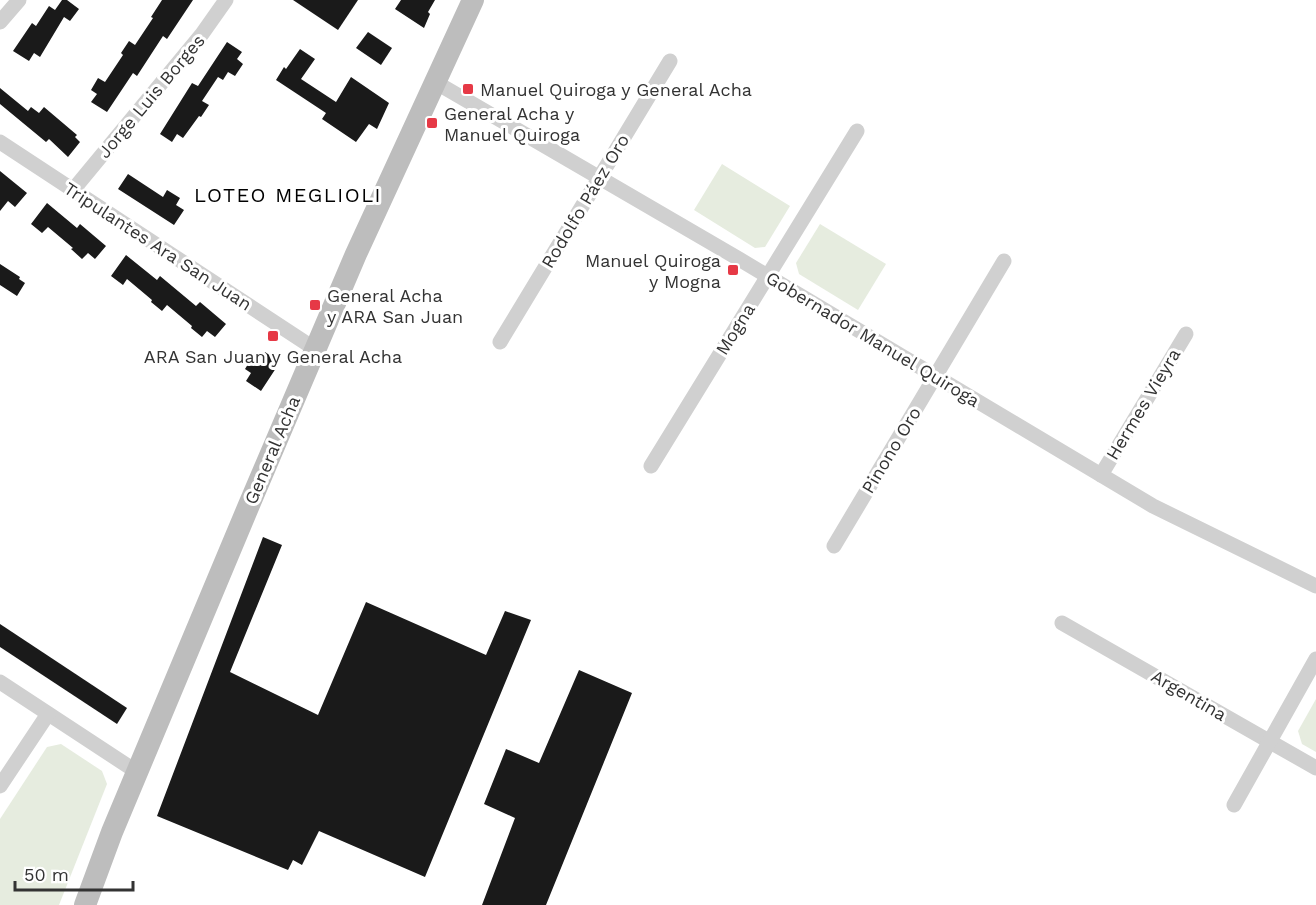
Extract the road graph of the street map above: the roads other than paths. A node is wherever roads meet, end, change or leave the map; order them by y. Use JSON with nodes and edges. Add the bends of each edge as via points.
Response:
{"nodes":[{"id":1,"x":19,"y":0,"type":"edge"},
{"id":2,"x":226,"y":0,"type":"edge"},
{"id":3,"x":471,"y":1,"type":"edge"},
{"id":4,"x":0,"y":22,"type":"edge"},
{"id":5,"x":670,"y":61,"type":"dead end"},
{"id":6,"x":435,"y":82,"type":"junction"},
{"id":7,"x":857,"y":131,"type":"dead end"},
{"id":8,"x":0,"y":142,"type":"edge"},
{"id":9,"x":599,"y":177,"type":"junction"},
{"id":10,"x":73,"y":190,"type":"junction"},
{"id":11,"x":1004,"y":261,"type":"dead end"},
{"id":12,"x":768,"y":276,"type":"junction"},
{"id":13,"x":1186,"y":334,"type":"dead end"},
{"id":14,"x":500,"y":342,"type":"dead end"},
{"id":15,"x":315,"y":349,"type":"junction"},
{"id":16,"x":935,"y":376,"type":"junction"},
{"id":17,"x":651,"y":466,"type":"dead end"},
{"id":18,"x":1101,"y":475,"type":"junction"},
{"id":19,"x":834,"y":546,"type":"dead end"},
{"id":20,"x":1316,"y":586,"type":"edge"},
{"id":21,"x":1062,"y":623,"type":"dead end"},
{"id":22,"x":1316,"y":659,"type":"edge"},
{"id":23,"x":0,"y":682,"type":"edge"},
{"id":24,"x":48,"y":714,"type":"junction"},
{"id":25,"x":1270,"y":742,"type":"junction"},
{"id":26,"x":1316,"y":768,"type":"edge"},
{"id":27,"x":137,"y":772,"type":"junction"},
{"id":28,"x":0,"y":786,"type":"edge"},
{"id":29,"x":1234,"y":805,"type":"dead end"},
{"id":30,"x":85,"y":905,"type":"edge"}],
"edges":[{"from":1,"to":4,"type":"street"},
{"from":2,"to":10,"type":"street","name":"Jorge Luis Borges"},
{"from":3,"to":6,"type":"main road","name":"General Acha"},
{"from":5,"to":9,"type":"street","name":"Rodolfo Páez Oro"},
{"from":6,"to":9,"type":"street","name":"Gobernador Manuel Quiroga"},
{"from":6,"to":15,"type":"main road","name":"General Acha"},
{"from":7,"to":12,"type":"street","name":"Mogna"},
{"from":8,"to":10,"type":"street","name":"Tripulantes Ara San Juan"},
{"from":9,"to":12,"type":"street","name":"Gobernador Manuel Quiroga"},
{"from":9,"to":14,"type":"street","name":"Rodolfo Páez Oro"},
{"from":10,"to":15,"type":"street","name":"Tripulantes Ara San Juan"},
{"from":11,"to":16,"type":"street","name":"Pinono Oro"},
{"from":12,"to":16,"type":"street","name":"Gobernador Manuel Quiroga"},
{"from":12,"to":17,"type":"street","name":"Mogna"},
{"from":13,"to":18,"type":"street","name":"Hermes Vieyra"},
{"from":15,"to":27,"type":"main road","name":"General Acha"},
{"from":16,"to":18,"type":"street","name":"Gobernador Manuel Quiroga"},
{"from":16,"to":19,"type":"street","name":"Pinono Oro"},
{"from":18,"to":20,"type":"street","name":"Gobernador Manuel Quiroga","via":[[1153,506]]},
{"from":21,"to":25,"type":"street","name":"Argentina"},
{"from":22,"to":25,"type":"street"},
{"from":23,"to":24,"type":"street"},
{"from":24,"to":27,"type":"street"},
{"from":24,"to":28,"type":"street"},
{"from":25,"to":26,"type":"street","name":"Argentina"},
{"from":25,"to":29,"type":"street"},
{"from":27,"to":30,"type":"main road","name":"General Acha"}]}
